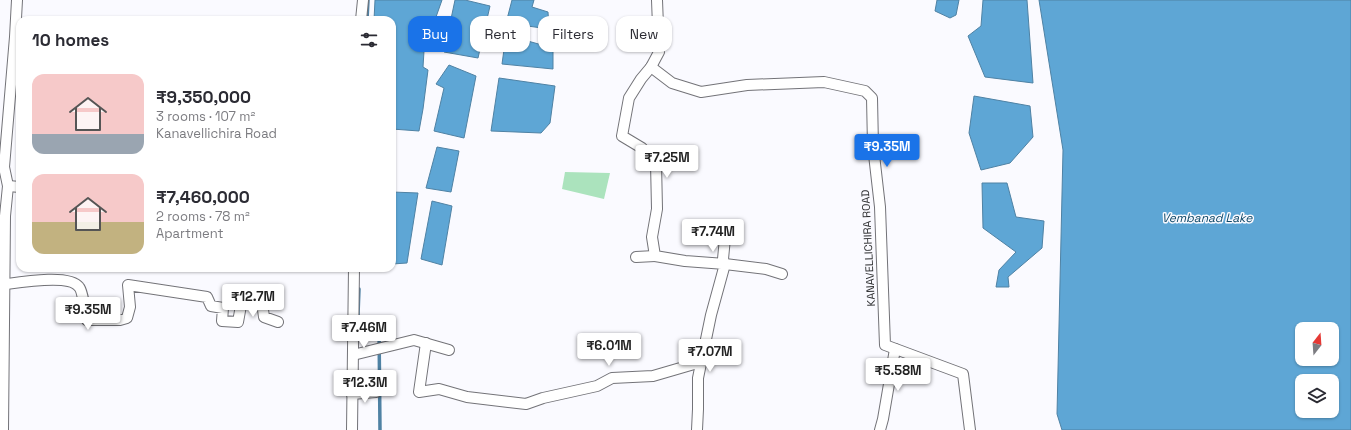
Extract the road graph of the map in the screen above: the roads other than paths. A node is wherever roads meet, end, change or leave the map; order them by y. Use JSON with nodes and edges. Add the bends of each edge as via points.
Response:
{"nodes":[{"id":1,"x":17,"y":0,"type":"edge"},
{"id":2,"x":363,"y":0,"type":"edge"},
{"id":3,"x":657,"y":0,"type":"edge"},
{"id":4,"x":16,"y":16,"type":"edge"},
{"id":5,"x":361,"y":16,"type":"edge"},
{"id":6,"x":16,"y":18,"type":"edge"},
{"id":7,"x":651,"y":67,"type":"junction"},
{"id":8,"x":8,"y":186,"type":"junction"},
{"id":9,"x":16,"y":187,"type":"edge"},
{"id":10,"x":3,"y":215,"type":"edge"},
{"id":11,"x":724,"y":238,"type":"dead end"},
{"id":12,"x":636,"y":256,"type":"dead end"},
{"id":13,"x":655,"y":256,"type":"junction"},
{"id":14,"x":725,"y":264,"type":"junction"},
{"id":15,"x":354,"y":272,"type":"edge"},
{"id":16,"x":782,"y":274,"type":"dead end"},
{"id":17,"x":2,"y":284,"type":"edge"},
{"id":18,"x":278,"y":322,"type":"dead end"},
{"id":19,"x":426,"y":343,"type":"junction"},
{"id":20,"x":894,"y":349,"type":"junction"},
{"id":21,"x":449,"y":350,"type":"dead end"},
{"id":22,"x":353,"y":355,"type":"junction"},
{"id":23,"x":701,"y":362,"type":"junction"},
{"id":24,"x":376,"y":392,"type":"dead end"},
{"id":25,"x":352,"y":394,"type":"junction"},
{"id":26,"x":4,"y":430,"type":"edge"},
{"id":27,"x":352,"y":430,"type":"edge"},
{"id":28,"x":697,"y":430,"type":"edge"},
{"id":29,"x":880,"y":430,"type":"edge"},
{"id":30,"x":970,"y":430,"type":"edge"}],
"edges":[{"from":1,"to":4,"type":"street"},
{"from":2,"to":5,"type":"street"},
{"from":3,"to":7,"type":"street","via":[[659,52]]},
{"from":6,"to":8,"type":"street","via":[[4,167]]},
{"from":7,"to":13,"type":"street","via":[[629,98],[622,136],[642,148],[656,163],[657,209],[652,237]]},
{"from":7,"to":20,"type":"street","name":"KANAVELLICHIRA ROAD","via":[[672,83],[701,92],[746,85],[824,82],[865,91],[872,98],[873,146],[880,207],[885,345]]},
{"from":8,"to":9,"type":"street"},
{"from":8,"to":10,"type":"street"},
{"from":10,"to":17,"type":"street"},
{"from":11,"to":14,"type":"street"},
{"from":12,"to":13,"type":"street"},
{"from":13,"to":14,"type":"street"},
{"from":14,"to":16,"type":"street","via":[[766,269]]},
{"from":14,"to":23,"type":"street"},
{"from":15,"to":22,"type":"street"},
{"from":17,"to":18,"type":"street","via":[[63,279],[73,281],[80,287],[87,320],[127,318],[130,307],[128,285],[207,297],[211,306],[223,308],[222,321],[238,322],[245,295],[261,295],[264,317]]},
{"from":17,"to":26,"type":"street"},
{"from":19,"to":21,"type":"street"},
{"from":19,"to":22,"type":"street","via":[[414,340]]},
{"from":19,"to":23,"type":"street","via":[[419,392],[439,389],[467,397],[526,404],[597,386],[612,378],[653,376]]},
{"from":20,"to":29,"type":"street"},
{"from":20,"to":30,"type":"street","via":[[963,374]]},
{"from":22,"to":25,"type":"street"},
{"from":23,"to":28,"type":"street","via":[[698,378]]},
{"from":24,"to":25,"type":"street"},
{"from":25,"to":27,"type":"street"}]}
